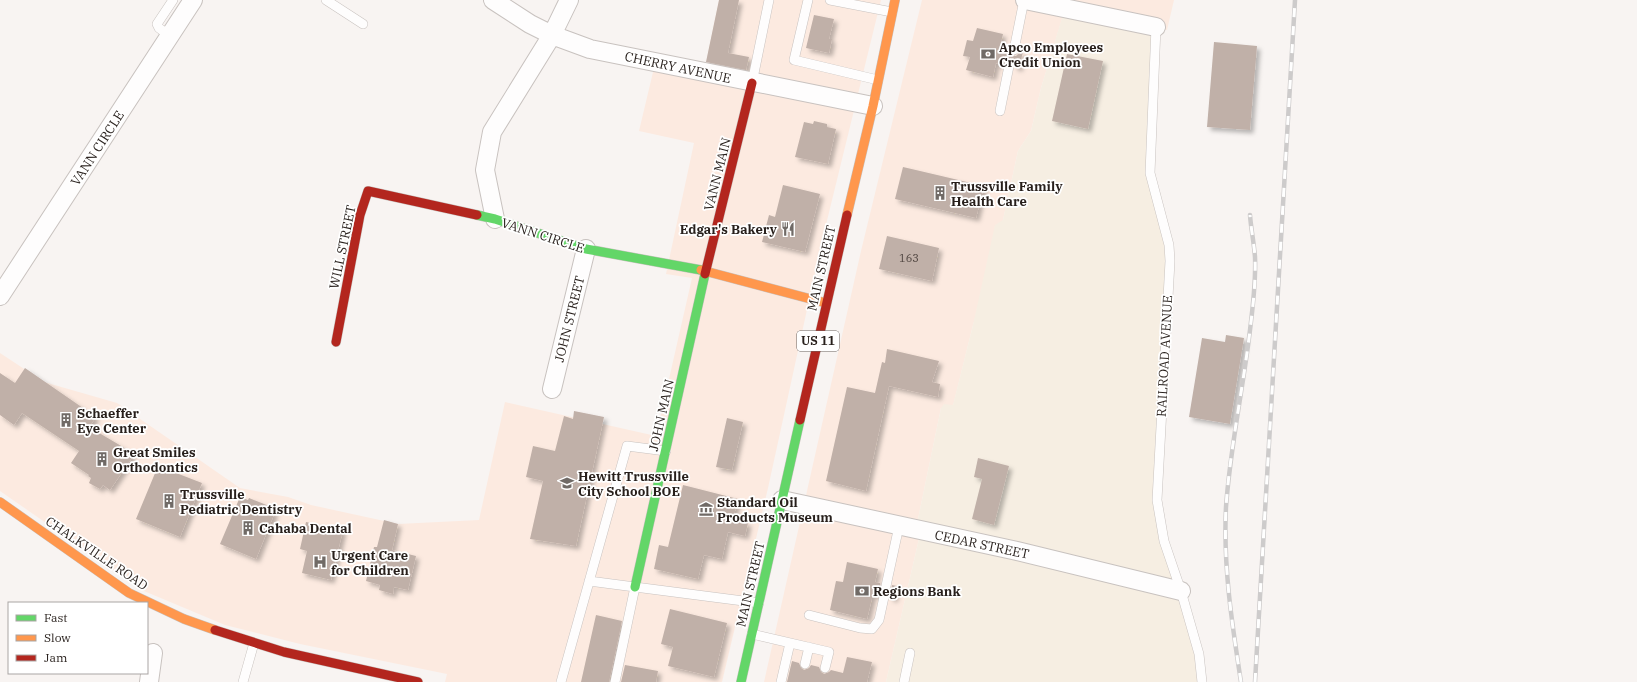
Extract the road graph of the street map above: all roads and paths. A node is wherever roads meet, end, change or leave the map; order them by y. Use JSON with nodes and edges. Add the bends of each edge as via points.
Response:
{"nodes":[{"id":1,"x":173,"y":0,"type":"edge"},
{"id":2,"x":193,"y":0,"type":"edge"},
{"id":3,"x":326,"y":0,"type":"edge"},
{"id":4,"x":493,"y":0,"type":"edge"},
{"id":5,"x":569,"y":0,"type":"edge"},
{"id":6,"x":769,"y":0,"type":"edge"},
{"id":7,"x":808,"y":0,"type":"edge"},
{"id":8,"x":830,"y":0,"type":"edge"},
{"id":9,"x":895,"y":0,"type":"edge"},
{"id":10,"x":1025,"y":0,"type":"edge"},
{"id":11,"x":892,"y":12,"type":"junction"},
{"id":12,"x":363,"y":24,"type":"dead end"},
{"id":13,"x":1156,"y":27,"type":"joint"},
{"id":14,"x":552,"y":35,"type":"junction"},
{"id":15,"x":170,"y":36,"type":"junction"},
{"id":16,"x":1014,"y":50,"type":"dead end"},
{"id":17,"x":1009,"y":66,"type":"dead end"},
{"id":18,"x":878,"y":80,"type":"junction"},
{"id":19,"x":752,"y":83,"type":"junction"},
{"id":20,"x":873,"y":106,"type":"junction"},
{"id":21,"x":1000,"y":111,"type":"dead end"},
{"id":22,"x":495,"y":219,"type":"junction"},
{"id":23,"x":586,"y":249,"type":"junction"},
{"id":24,"x":706,"y":272,"type":"junction"},
{"id":25,"x":0,"y":296,"type":"edge"},
{"id":26,"x":826,"y":303,"type":"junction"},
{"id":27,"x":336,"y":342,"type":"dead end"},
{"id":28,"x":552,"y":389,"type":"dead end"},
{"id":29,"x":666,"y":451,"type":"junction"},
{"id":30,"x":782,"y":500,"type":"junction"},
{"id":31,"x":0,"y":502,"type":"edge"},
{"id":32,"x":899,"y":526,"type":"junction"},
{"id":33,"x":588,"y":581,"type":"junction"},
{"id":34,"x":886,"y":586,"type":"dead end"},
{"id":35,"x":635,"y":587,"type":"junction"},
{"id":36,"x":1181,"y":591,"type":"junction"},
{"id":37,"x":884,"y":597,"type":"dead end"},
{"id":38,"x":759,"y":602,"type":"junction"},
{"id":39,"x":809,"y":615,"type":"dead end"},
{"id":40,"x":752,"y":634,"type":"junction"},
{"id":41,"x":254,"y":643,"type":"junction"},
{"id":42,"x":790,"y":643,"type":"junction"},
{"id":43,"x":809,"y":647,"type":"junction"},
{"id":44,"x":153,"y":653,"type":"dead end"},
{"id":45,"x":910,"y":653,"type":"dead end"},
{"id":46,"x":805,"y":664,"type":"dead end"},
{"id":47,"x":825,"y":668,"type":"dead end"},
{"id":48,"x":386,"y":678,"type":"edge"},
{"id":49,"x":149,"y":682,"type":"edge"},
{"id":50,"x":243,"y":682,"type":"edge"},
{"id":51,"x":418,"y":682,"type":"edge"},
{"id":52,"x":561,"y":682,"type":"edge"},
{"id":53,"x":614,"y":682,"type":"edge"},
{"id":54,"x":741,"y":682,"type":"edge"},
{"id":55,"x":781,"y":682,"type":"edge"},
{"id":56,"x":904,"y":682,"type":"edge"},
{"id":57,"x":1202,"y":682,"type":"edge"}],
"edges":[{"from":1,"to":15,"type":"lane","via":[[157,24]]},
{"from":2,"to":15,"type":"street","name":"VANN CIRCLE"},
{"from":3,"to":12,"type":"lane"},
{"from":4,"to":14,"type":"street","name":"CHERRY AVENUE"},
{"from":5,"to":14,"type":"street","name":"VANN CIRCLE"},
{"from":6,"to":19,"type":"lane"},
{"from":7,"to":18,"type":"lane","via":[[794,60]]},
{"from":8,"to":11,"type":"lane"},
{"from":9,"to":11,"type":"main road","name":"MAIN STREET","number":"US 11"},
{"from":10,"to":13,"type":"street"},
{"from":10,"to":16,"type":"lane"},
{"from":11,"to":18,"type":"main road","name":"MAIN STREET","number":"US 11"},
{"from":13,"to":36,"type":"lane","name":"RAILROAD AVENUE","via":[[1150,173],[1169,245],[1170,261],[1157,500],[1164,541]]},
{"from":14,"to":19,"type":"street","name":"CHERRY AVENUE","via":[[590,50]]},
{"from":14,"to":22,"type":"street","name":"VANN CIRCLE","via":[[492,132],[485,170]]},
{"from":15,"to":25,"type":"street","name":"VANN CIRCLE"},
{"from":17,"to":21,"type":"lane"},
{"from":18,"to":20,"type":"main road","name":"MAIN STREET","number":"US 11"},
{"from":19,"to":20,"type":"street","name":"CHERRY AVENUE"},
{"from":19,"to":24,"type":"main road","name":"VANN MAIN"},
{"from":20,"to":26,"type":"main road","name":"MAIN STREET","number":"US 11"},
{"from":22,"to":23,"type":"main road","name":"VANN CIRCLE"},
{"from":22,"to":27,"type":"main road","name":"WILL STREET","via":[[368,191],[360,215]]},
{"from":23,"to":24,"type":"main road","name":"VANN CIRCLE"},
{"from":23,"to":28,"type":"street","name":"JOHN STREET"},
{"from":24,"to":26,"type":"main road","name":"VANN CIRCLE"},
{"from":24,"to":29,"type":"main road","name":"JOHN MAIN"},
{"from":26,"to":30,"type":"main road","name":"MAIN STREET","number":"US 11"},
{"from":29,"to":33,"type":"lane","via":[[627,446]]},
{"from":29,"to":35,"type":"main road","name":"JOHN MAIN"},
{"from":30,"to":32,"type":"street","name":"CEDAR STREET"},
{"from":30,"to":38,"type":"main road","name":"MAIN STREET","number":"US 11"},
{"from":31,"to":41,"type":"main road","name":"CHALKVILLE ROAD","via":[[129,593],[184,619]]},
{"from":32,"to":34,"type":"lane"},
{"from":32,"to":36,"type":"street","name":"CEDAR STREET","via":[[1017,551]]},
{"from":33,"to":35,"type":"lane"},
{"from":33,"to":52,"type":"lane"},
{"from":35,"to":38,"type":"lane"},
{"from":35,"to":53,"type":"lane"},
{"from":36,"to":57,"type":"lane","name":"RAILROAD AVENUE","via":[[1199,654]]},
{"from":37,"to":39,"type":"lane","via":[[879,620],[872,629]]},
{"from":38,"to":40,"type":"main road","name":"MAIN STREET","number":"US 11"},
{"from":40,"to":42,"type":"lane"},
{"from":40,"to":54,"type":"main road","name":"MAIN STREET","number":"US 11"},
{"from":41,"to":48,"type":"main road","name":"CHALKVILLE ROAD"},
{"from":41,"to":50,"type":"lane"},
{"from":42,"to":43,"type":"lane"},
{"from":42,"to":55,"type":"lane"},
{"from":43,"to":46,"type":"lane"},
{"from":43,"to":47,"type":"lane","via":[[829,652]]},
{"from":44,"to":49,"type":"street"},
{"from":45,"to":56,"type":"lane"},
{"from":48,"to":51,"type":"main road","name":"CHALKVILLE ROAD"}]}
